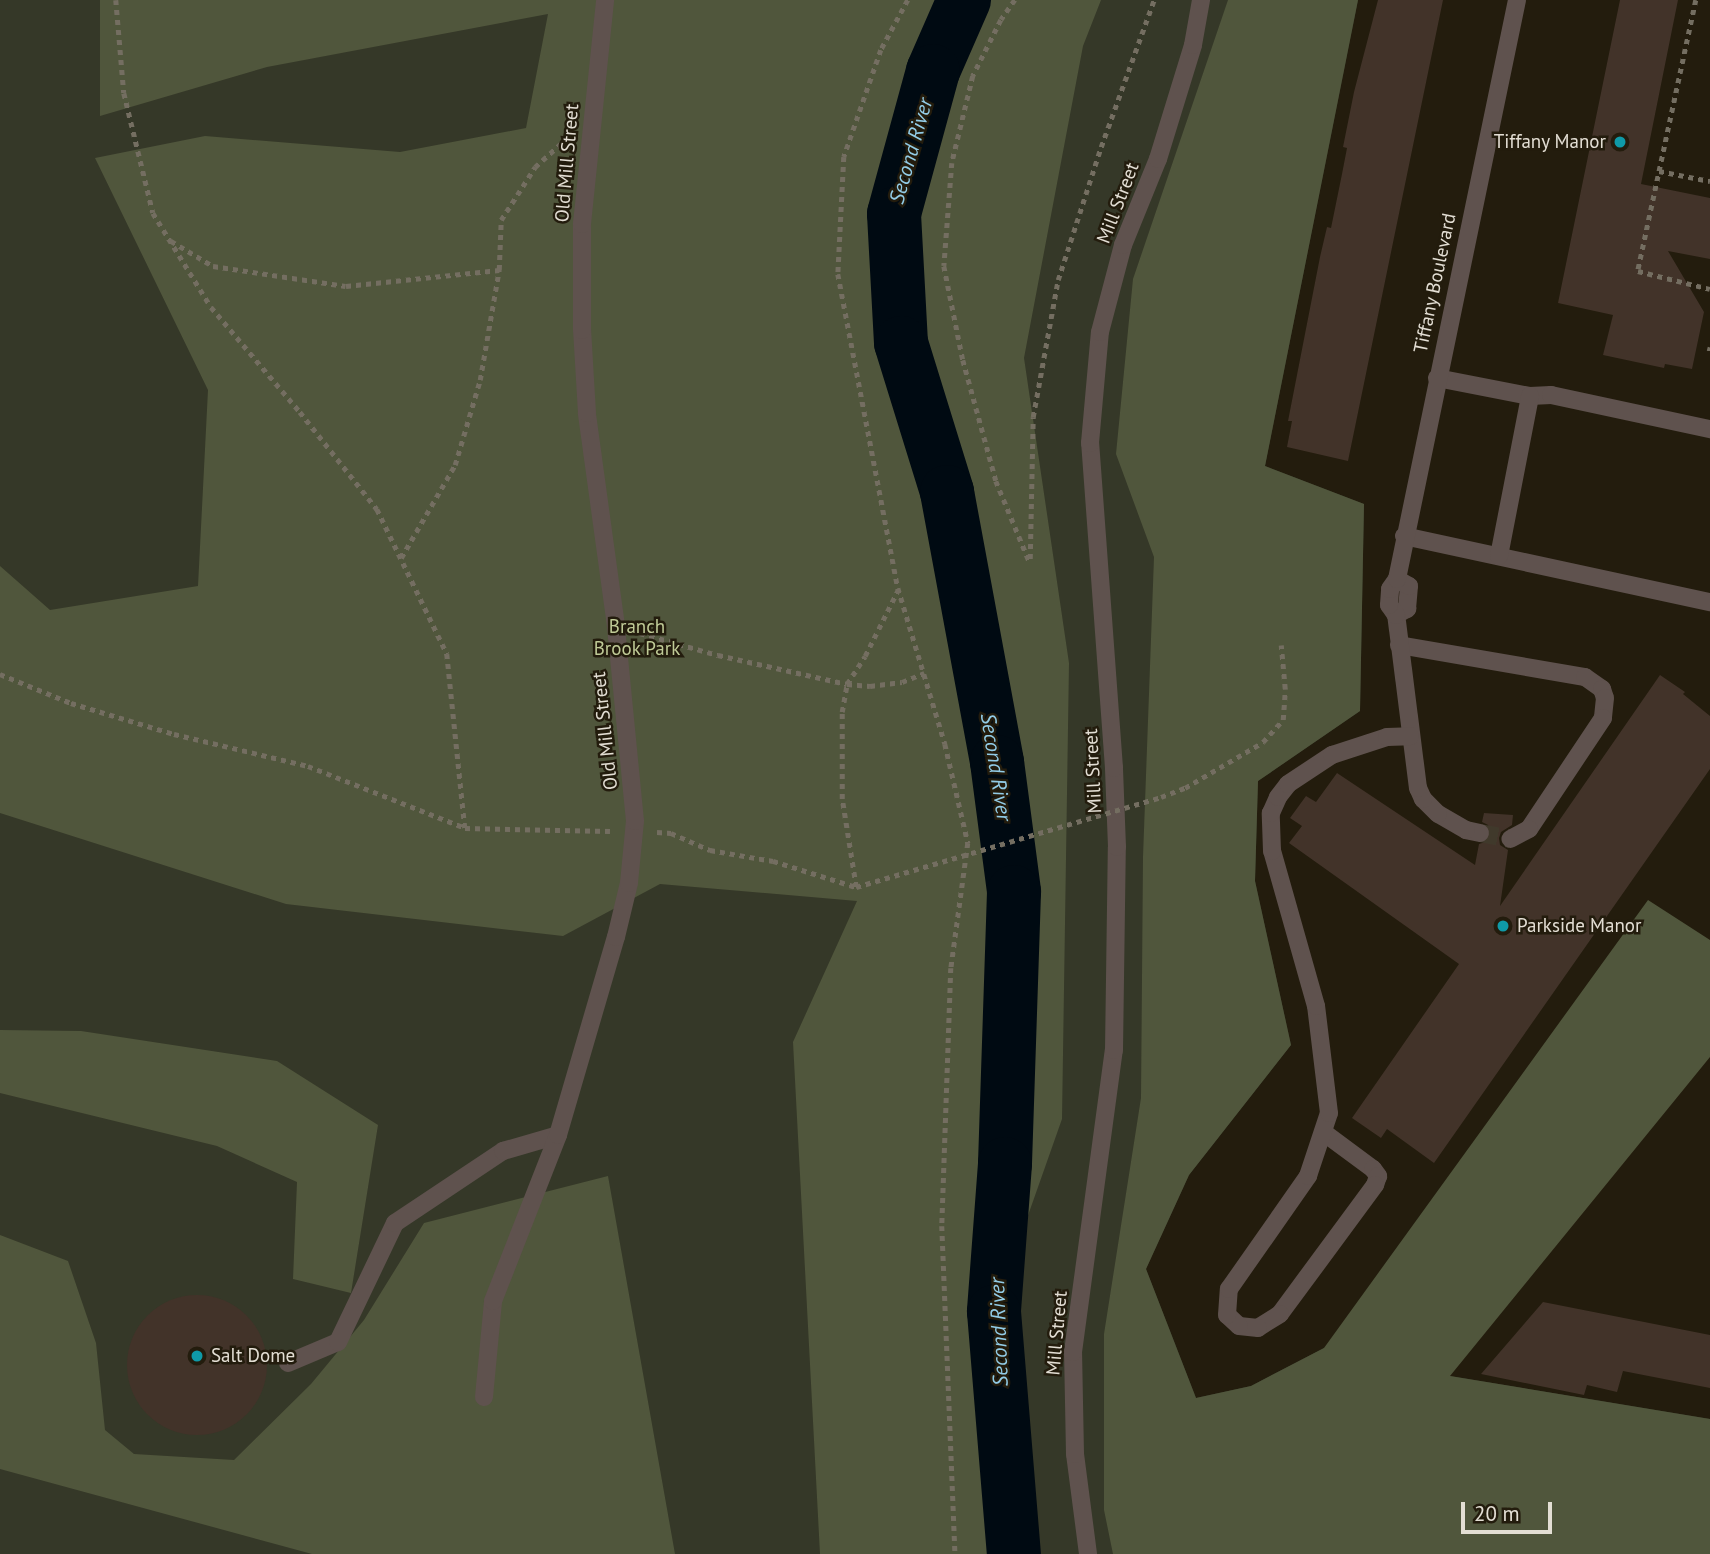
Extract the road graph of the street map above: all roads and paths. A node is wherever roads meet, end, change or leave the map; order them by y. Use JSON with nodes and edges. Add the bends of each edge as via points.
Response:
{"nodes":[{"id":1,"x":116,"y":0,"type":"edge"},
{"id":2,"x":605,"y":0,"type":"edge"},
{"id":3,"x":908,"y":0,"type":"edge"},
{"id":4,"x":1015,"y":0,"type":"edge"},
{"id":5,"x":1154,"y":0,"type":"edge"},
{"id":6,"x":1200,"y":0,"type":"edge"},
{"id":7,"x":1517,"y":0,"type":"edge"},
{"id":8,"x":1696,"y":0,"type":"edge"},
{"id":9,"x":593,"y":113,"type":"junction"},
{"id":10,"x":1659,"y":172,"type":"junction"},
{"id":11,"x":1710,"y":181,"type":"edge"},
{"id":12,"x":170,"y":241,"type":"junction"},
{"id":13,"x":499,"y":270,"type":"junction"},
{"id":14,"x":1710,"y":289,"type":"edge"},
{"id":15,"x":1437,"y":378,"type":"junction"},
{"id":16,"x":1531,"y":396,"type":"junction"},
{"id":17,"x":1710,"y":429,"type":"edge"},
{"id":18,"x":1404,"y":536,"type":"junction"},
{"id":19,"x":1499,"y":556,"type":"junction"},
{"id":20,"x":401,"y":558,"type":"junction"},
{"id":21,"x":898,"y":588,"type":"junction"},
{"id":22,"x":1710,"y":601,"type":"edge"},
{"id":23,"x":615,"y":626,"type":"junction"},
{"id":24,"x":1281,"y":645,"type":"dead end"},
{"id":25,"x":1399,"y":645,"type":"junction"},
{"id":26,"x":924,"y":673,"type":"junction"},
{"id":27,"x":0,"y":674,"type":"edge"},
{"id":28,"x":847,"y":684,"type":"junction"},
{"id":29,"x":1410,"y":736,"type":"junction"},
{"id":30,"x":465,"y":828,"type":"junction"},
{"id":31,"x":634,"y":831,"type":"junction"},
{"id":32,"x":1480,"y":833,"type":"tunnel mouth"},
{"id":33,"x":1510,"y":839,"type":"dead end"},
{"id":34,"x":856,"y":887,"type":"junction"},
{"id":35,"x":1323,"y":1132,"type":"junction"},
{"id":36,"x":558,"y":1135,"type":"junction"},
{"id":37,"x":288,"y":1363,"type":"dead end"},
{"id":38,"x":484,"y":1397,"type":"dead end"},
{"id":39,"x":955,"y":1554,"type":"edge"},
{"id":40,"x":1088,"y":1554,"type":"edge"}],
"edges":[{"from":1,"to":12,"type":"path","via":[[124,93],[153,213]]},
{"from":2,"to":9,"type":"street","name":"Old Mill Street"},
{"from":3,"to":21,"type":"path","via":[[881,50],[845,157],[838,274]]},
{"from":4,"to":5,"type":"path","via":[[973,76],[952,163],[944,266],[962,360],[996,481],[1030,563],[1033,417],[1058,280]]},
{"from":6,"to":40,"type":"street","name":"Mill Street","via":[[1193,46],[1157,159],[1123,244],[1100,332],[1090,443],[1117,847],[1114,1050],[1073,1352],[1075,1454]]},
{"from":7,"to":15,"type":"street","name":"Tiffany Boulevard"},
{"from":8,"to":10,"type":"path"},
{"from":9,"to":13,"type":"path","via":[[535,167],[501,220]]},
{"from":9,"to":23,"type":"street","name":"Old Mill Street","via":[[582,224],[582,330],[587,413]]},
{"from":10,"to":11,"type":"path"},
{"from":10,"to":14,"type":"path","via":[[1638,271]]},
{"from":12,"to":13,"type":"path","via":[[214,266],[346,286]]},
{"from":12,"to":20,"type":"path","via":[[211,307],[377,509]]},
{"from":13,"to":20,"type":"path","via":[[480,380],[455,465]]},
{"from":15,"to":16,"type":"street"},
{"from":15,"to":18,"type":"street","name":"Tiffany Boulevard"},
{"from":16,"to":17,"type":"street","via":[[1551,395]]},
{"from":16,"to":19,"type":"street"},
{"from":18,"to":19,"type":"street"},
{"from":18,"to":25,"type":"street","name":"Tiffany Boulevard","via":[[1398,577],[1409,586],[1407,609],[1395,615]]},
{"from":19,"to":22,"type":"street"},
{"from":20,"to":30,"type":"path","via":[[447,654]]},
{"from":21,"to":26,"type":"path"},
{"from":21,"to":28,"type":"path"},
{"from":23,"to":28,"type":"path"},
{"from":23,"to":31,"type":"street","name":"Old Mill Street"},
{"from":24,"to":34,"type":"path","bridge":true,"via":[[1283,720],[1263,742],[1185,788]]},
{"from":25,"to":29,"type":"street"},
{"from":25,"to":33,"type":"street","via":[[1585,677],[1595,682],[1605,698],[1603,718],[1529,829]]},
{"from":26,"to":28,"type":"path","via":[[902,682]]},
{"from":26,"to":39,"type":"path","via":[[968,843],[951,968],[942,1226]]},
{"from":27,"to":30,"type":"path","via":[[71,703],[174,734],[308,766]]},
{"from":28,"to":34,"type":"path","via":[[842,712],[842,799]]},
{"from":29,"to":32,"type":"street","via":[[1423,799],[1438,814]]},
{"from":29,"to":35,"type":"street","via":[[1387,737],[1332,755],[1288,784],[1271,813],[1272,851],[1316,1006],[1329,1114]]},
{"from":30,"to":31,"type":"path"},
{"from":31,"to":34,"type":"path","via":[[671,833],[710,850],[773,861]]},
{"from":31,"to":36,"type":"street","name":"Old Mill Street","via":[[629,883],[616,937]]},
{"from":35,"to":35,"type":"street","via":[[1308,1175],[1228,1289],[1227,1315],[1238,1326],[1258,1328],[1280,1314],[1376,1185],[1373,1169]]},
{"from":36,"to":37,"type":"street","via":[[503,1151],[394,1223],[338,1342]]},
{"from":36,"to":38,"type":"street","name":"Old Mill Street","via":[[493,1301]]}]}
